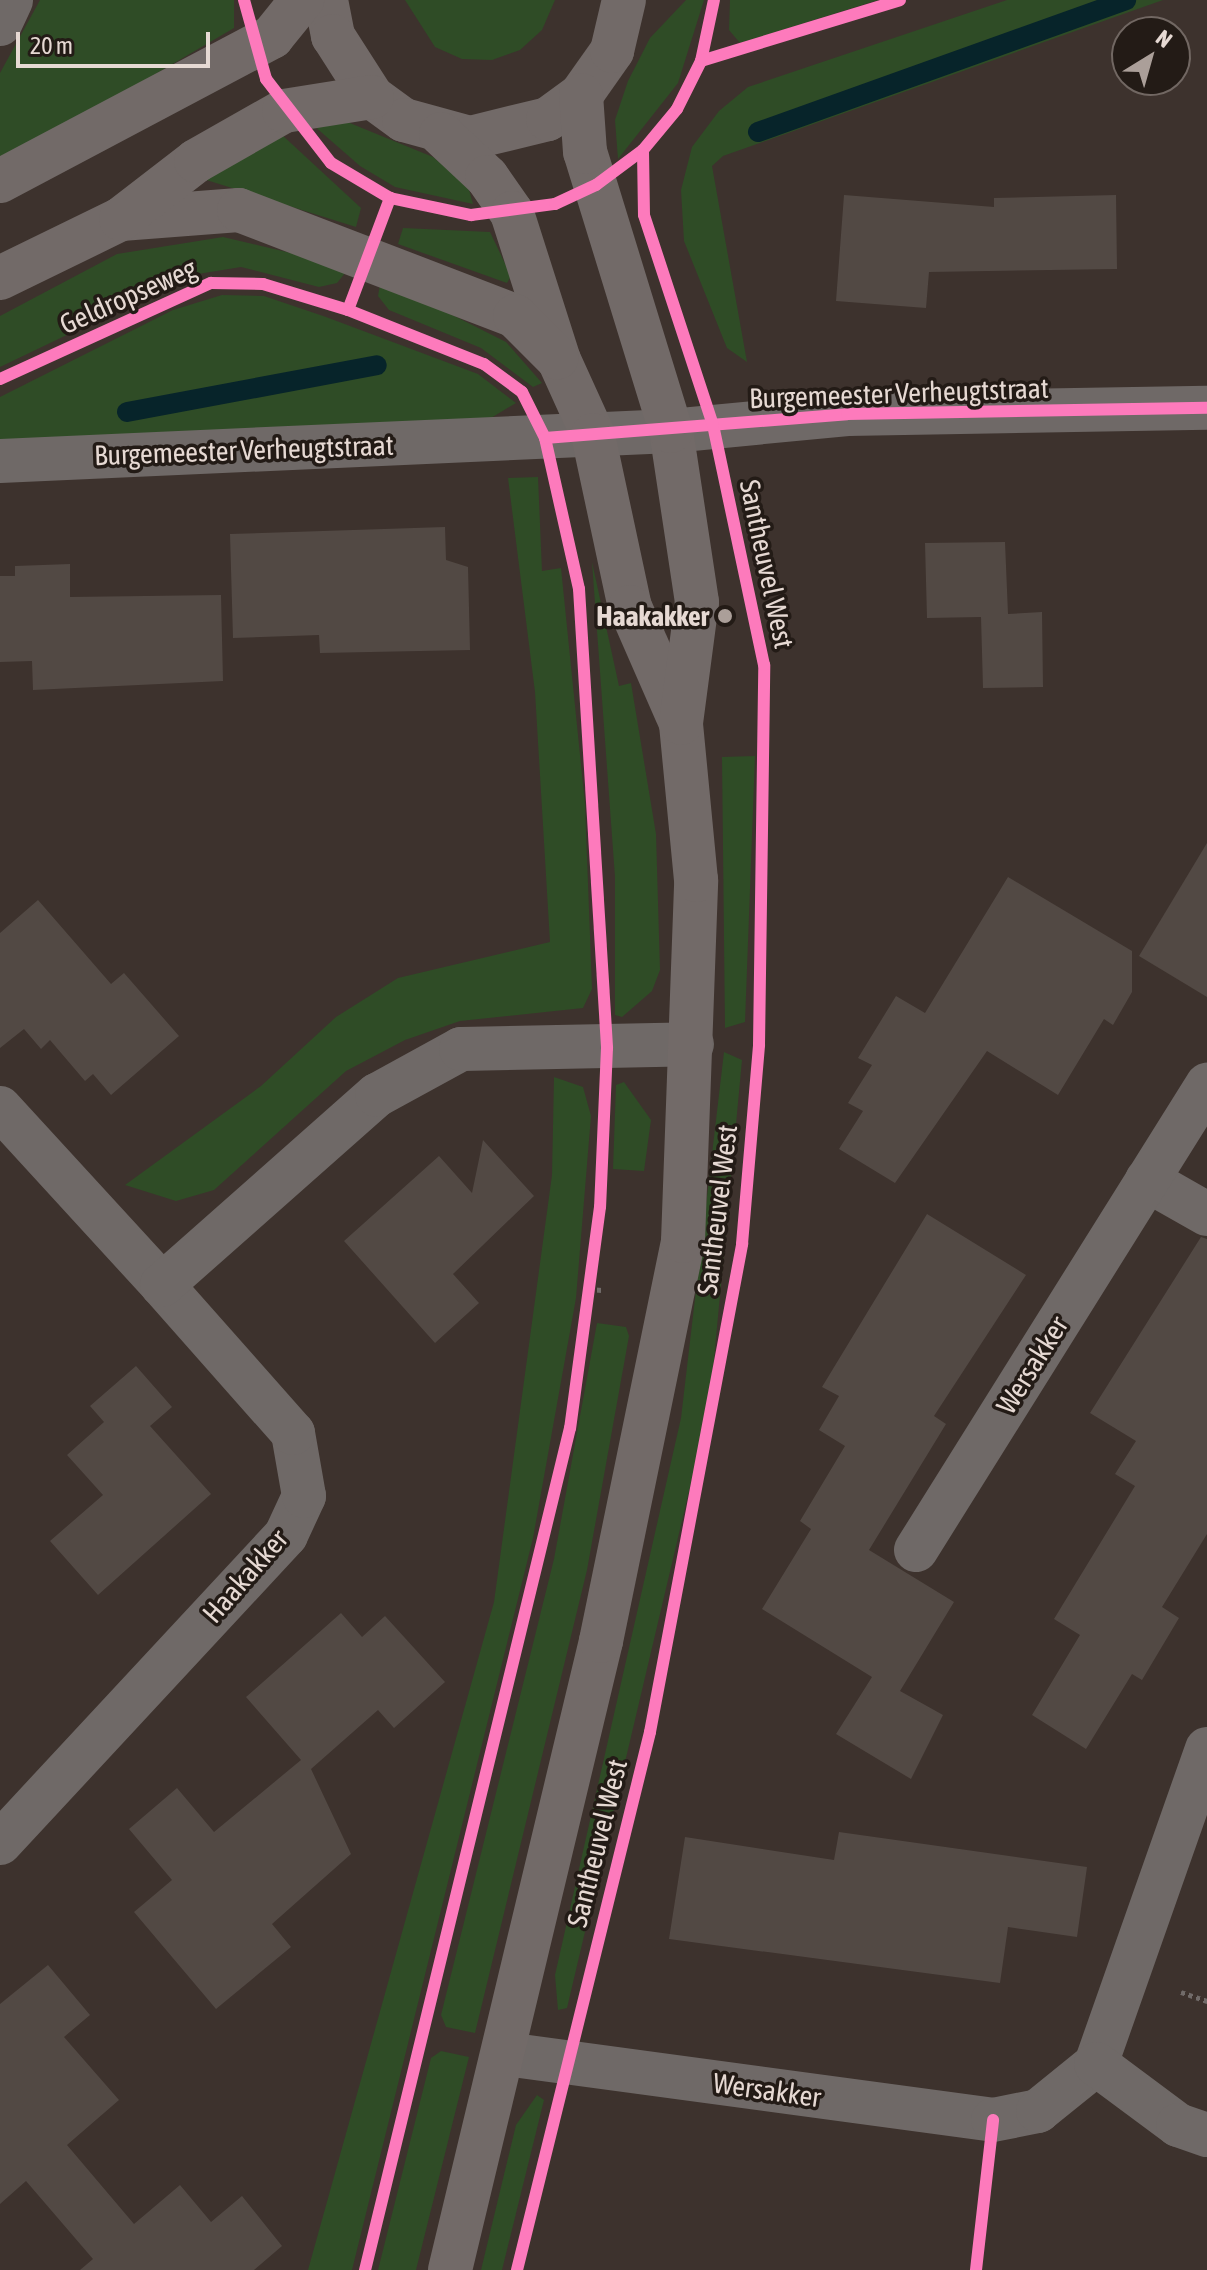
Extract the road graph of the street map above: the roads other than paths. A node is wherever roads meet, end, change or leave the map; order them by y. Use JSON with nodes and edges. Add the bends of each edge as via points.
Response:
{"nodes":[{"id":1,"x":11,"y":0,"type":"edge"},
{"id":2,"x":302,"y":0,"type":"edge"},
{"id":3,"x":326,"y":0,"type":"edge"},
{"id":4,"x":629,"y":3,"type":"edge"},
{"id":5,"x":0,"y":24,"type":"edge"},
{"id":6,"x":581,"y":95,"type":"junction"},
{"id":7,"x":372,"y":97,"type":"junction"},
{"id":8,"x":441,"y":134,"type":"junction"},
{"id":9,"x":0,"y":181,"type":"edge"},
{"id":10,"x":121,"y":219,"type":"junction"},
{"id":11,"x":0,"y":278,"type":"edge"},
{"id":12,"x":559,"y":360,"type":"junction"},
{"id":13,"x":1207,"y":408,"type":"edge"},
{"id":14,"x":671,"y":431,"type":"junction"},
{"id":15,"x":593,"y":435,"type":"junction"},
{"id":16,"x":0,"y":461,"type":"edge"},
{"id":17,"x":681,"y":723,"type":"junction"},
{"id":18,"x":692,"y":1044,"type":"junction"},
{"id":19,"x":1207,"y":1085,"type":"edge"},
{"id":20,"x":0,"y":1108,"type":"edge"},
{"id":21,"x":1147,"y":1180,"type":"junction"},
{"id":22,"x":1207,"y":1214,"type":"edge"},
{"id":23,"x":162,"y":1285,"type":"junction"},
{"id":24,"x":916,"y":1550,"type":"dead end"},
{"id":25,"x":1207,"y":1749,"type":"edge"},
{"id":26,"x":0,"y":1843,"type":"edge"},
{"id":27,"x":506,"y":2054,"type":"junction"},
{"id":28,"x":1096,"y":2064,"type":"junction"},
{"id":29,"x":1207,"y":2135,"type":"edge"},
{"id":30,"x":450,"y":2270,"type":"edge"}],
"edges":[{"from":1,"to":5,"type":"street"},
{"from":2,"to":9,"type":"street","via":[[272,37]]},
{"from":3,"to":7,"type":"street","via":[[333,36]]},
{"from":4,"to":6,"type":"street","via":[[612,51]]},
{"from":6,"to":8,"type":"street","via":[[548,119],[500,136]]},
{"from":6,"to":14,"type":"street","name":"Santheuvel West","via":[[585,152]]},
{"from":7,"to":8,"type":"street"},
{"from":7,"to":10,"type":"street","via":[[284,111],[196,161]]},
{"from":8,"to":12,"type":"street","name":"Santheuvel West","via":[[487,177],[512,213]]},
{"from":10,"to":11,"type":"street"},
{"from":10,"to":12,"type":"street","via":[[239,210],[515,316]]},
{"from":12,"to":15,"type":"street","name":"Santheuvel West"},
{"from":13,"to":14,"type":"street","name":"Burgemeester Verheugtstraat","via":[[847,414]]},
{"from":14,"to":15,"type":"street","name":"Burgemeester Verheugtstraat"},
{"from":14,"to":17,"type":"street","name":"Santheuvel West","via":[[697,602]]},
{"from":15,"to":16,"type":"street","name":"Burgemeester Verheugtstraat"},
{"from":15,"to":17,"type":"street","name":"Santheuvel West","via":[[630,607]]},
{"from":17,"to":18,"type":"street","name":"Santheuvel West","via":[[696,880]]},
{"from":18,"to":23,"type":"street","via":[[461,1049],[377,1095]]},
{"from":18,"to":27,"type":"street","name":"Santheuvel West","via":[[673,1310]]},
{"from":19,"to":21,"type":"street","name":"Wersakker"},
{"from":20,"to":23,"type":"street","name":"Haakakker"},
{"from":21,"to":22,"type":"street"},
{"from":21,"to":24,"type":"street","name":"Wersakker"},
{"from":23,"to":26,"type":"street","name":"Haakakker","via":[[293,1433],[304,1496],[286,1535]]},
{"from":25,"to":28,"type":"street"},
{"from":27,"to":28,"type":"street","name":"Wersakker","via":[[993,2120],[1038,2111]]},
{"from":27,"to":30,"type":"street","name":"Santheuvel West"},
{"from":28,"to":29,"type":"street","via":[[1178,2125]]}]}
